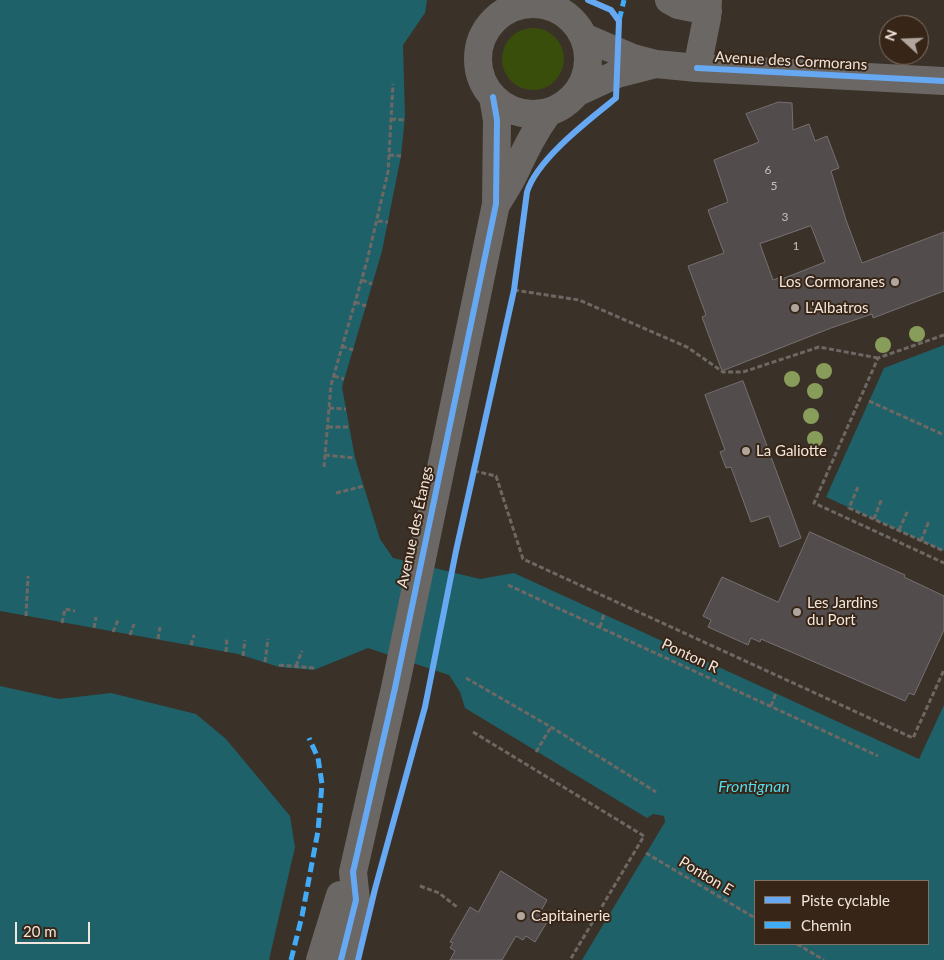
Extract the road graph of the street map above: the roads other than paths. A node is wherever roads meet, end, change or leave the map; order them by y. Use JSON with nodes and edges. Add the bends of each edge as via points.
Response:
{"nodes":[{"id":1,"x":669,"y":0,"type":"edge"},
{"id":2,"x":550,"y":3,"type":"edge"},
{"id":3,"x":708,"y":6,"type":"edge"},
{"id":4,"x":493,"y":12,"type":"edge"},
{"id":5,"x":584,"y":37,"type":"junction"},
{"id":6,"x":656,"y":64,"type":"junction"},
{"id":7,"x":697,"y":68,"type":"junction"},
{"id":8,"x":944,"y":82,"type":"edge"},
{"id":9,"x":578,"y":92,"type":"junction"},
{"id":10,"x":493,"y":98,"type":"junction"},
{"id":11,"x":548,"y":113,"type":"junction"},
{"id":12,"x":496,"y":204,"type":"junction"},
{"id":13,"x":353,"y":872,"type":"junction"},
{"id":14,"x":320,"y":960,"type":"edge"},
{"id":15,"x":342,"y":960,"type":"edge"}],
"edges":[{"from":1,"to":3,"type":"street","via":[[678,5]]},
{"from":2,"to":4,"type":"street"},
{"from":2,"to":5,"type":"street","via":[[579,27]]},
{"from":3,"to":7,"type":"street"},
{"from":4,"to":10,"type":"street","via":[[479,46],[478,60],[480,74]]},
{"from":5,"to":6,"type":"street","name":"Avenue des Cormorans"},
{"from":5,"to":9,"type":"street","via":[[588,65]]},
{"from":6,"to":7,"type":"street","name":"Avenue des Cormorans"},
{"from":6,"to":9,"type":"street","name":"Avenue des Cormorans","via":[[617,74]]},
{"from":7,"to":8,"type":"street","name":"Avenue des Cormorans"},
{"from":9,"to":11,"type":"street","via":[[560,108]]},
{"from":10,"to":11,"type":"street","via":[[518,113]]},
{"from":10,"to":12,"type":"street","name":"Avenue des Étangs","via":[[497,120]]},
{"from":11,"to":12,"type":"street","name":"Avenue des Étangs","via":[[525,148]]},
{"from":12,"to":13,"type":"street","name":"Avenue des Étangs","via":[[395,688]]},
{"from":13,"to":14,"type":"street","name":"Avenue des Étangs","via":[[338,898]]},
{"from":13,"to":15,"type":"street","name":"Avenue des Étangs","via":[[356,900]]}]}
